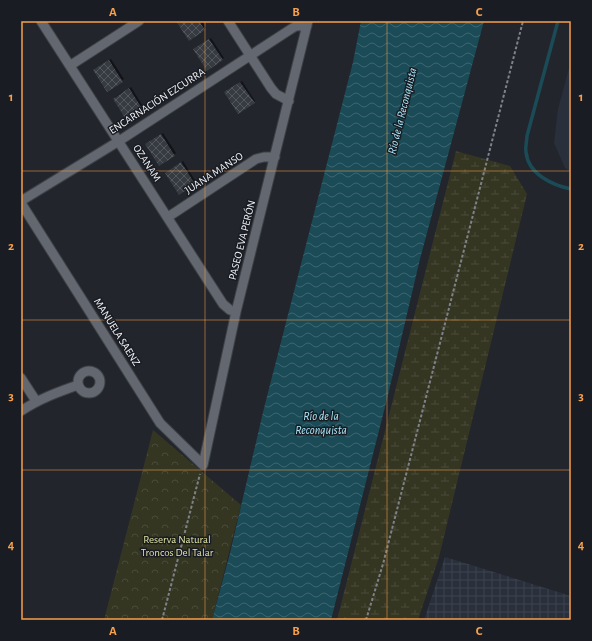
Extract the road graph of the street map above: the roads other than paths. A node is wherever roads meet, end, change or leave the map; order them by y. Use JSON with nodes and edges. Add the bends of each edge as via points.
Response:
{"nodes":[{"id":1,"x":42,"y":21,"type":"edge"},
{"id":2,"x":139,"y":21,"type":"edge"},
{"id":3,"x":228,"y":21,"type":"edge"},
{"id":4,"x":307,"y":23,"type":"edge"},
{"id":5,"x":250,"y":55,"type":"junction"},
{"id":6,"x":71,"y":65,"type":"junction"},
{"id":7,"x":289,"y":101,"type":"junction"},
{"id":8,"x":119,"y":141,"type":"junction"},
{"id":9,"x":275,"y":157,"type":"junction"},
{"id":10,"x":21,"y":202,"type":"edge"},
{"id":11,"x":168,"y":217,"type":"junction"},
{"id":12,"x":236,"y":312,"type":"junction"},
{"id":13,"x":21,"y":378,"type":"edge"},
{"id":14,"x":78,"y":385,"type":"dead end"},
{"id":15,"x":36,"y":401,"type":"junction"},
{"id":16,"x":21,"y":411,"type":"edge"},
{"id":17,"x":203,"y":465,"type":"joint"}],
"edges":[{"from":1,"to":6,"type":"street","name":"OZANAM"},
{"from":2,"to":6,"type":"street"},
{"from":3,"to":5,"type":"street"},
{"from":4,"to":5,"type":"street","name":"ENCARNACIÓN EZCURRA","via":[[296,26]]},
{"from":4,"to":7,"type":"street","name":"PASEO EVA PERÓN"},
{"from":5,"to":7,"type":"street","via":[[276,94]]},
{"from":5,"to":8,"type":"street","name":"ENCARNACIÓN EZCURRA"},
{"from":6,"to":8,"type":"street","name":"OZANAM"},
{"from":7,"to":9,"type":"street","name":"PASEO EVA PERÓN"},
{"from":8,"to":10,"type":"street","name":"ENCARNACIÓN EZCURRA"},
{"from":8,"to":11,"type":"street","name":"OZANAM"},
{"from":9,"to":11,"type":"street","name":"JUANA MANSO","via":[[256,159]]},
{"from":9,"to":12,"type":"street","name":"PASEO EVA PERÓN"},
{"from":10,"to":17,"type":"street","name":"MANUELA SAENZ","via":[[160,423]]},
{"from":11,"to":12,"type":"street","name":"OZANAM","via":[[223,304]]},
{"from":12,"to":17,"type":"street","name":"PASEO EVA PERÓN"},
{"from":13,"to":15,"type":"street"},
{"from":14,"to":15,"type":"street"},
{"from":15,"to":16,"type":"street"}]}
